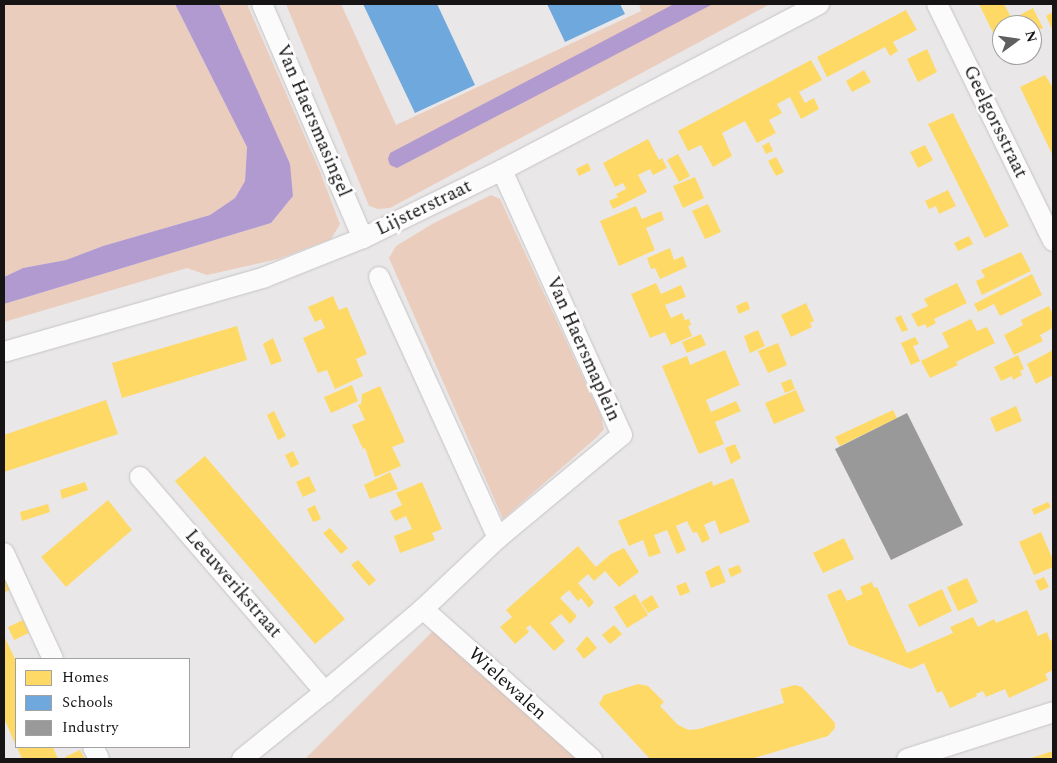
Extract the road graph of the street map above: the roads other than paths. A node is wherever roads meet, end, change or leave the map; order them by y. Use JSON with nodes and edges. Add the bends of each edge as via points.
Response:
{"nodes":[{"id":1,"x":262,"y":4,"type":"edge"},
{"id":2,"x":819,"y":4,"type":"edge"},
{"id":3,"x":937,"y":4,"type":"edge"},
{"id":4,"x":502,"y":170,"type":"junction"},
{"id":5,"x":363,"y":238,"type":"junction"},
{"id":6,"x":1053,"y":240,"type":"edge"},
{"id":7,"x":379,"y":277,"type":"dead end"},
{"id":8,"x":4,"y":352,"type":"edge"},
{"id":9,"x":140,"y":477,"type":"dead end"},
{"id":10,"x":498,"y":538,"type":"junction"},
{"id":11,"x":4,"y":554,"type":"edge"},
{"id":12,"x":423,"y":609,"type":"junction"},
{"id":13,"x":53,"y":658,"type":"edge"},
{"id":14,"x":325,"y":692,"type":"junction"},
{"id":15,"x":1053,"y":712,"type":"edge"},
{"id":16,"x":242,"y":759,"type":"edge"},
{"id":17,"x":592,"y":759,"type":"edge"},
{"id":18,"x":907,"y":759,"type":"edge"}],
"edges":[{"from":1,"to":5,"type":"street","name":"Van Haersmasingel"},
{"from":2,"to":4,"type":"street","name":"Lijsterstraat"},
{"from":3,"to":6,"type":"street","name":"Geelgorsstraat"},
{"from":4,"to":5,"type":"street","name":"Lijsterstraat"},
{"from":4,"to":10,"type":"street","name":"Van Haersmaplein","via":[[622,435]]},
{"from":5,"to":8,"type":"street","name":"Lijsterstraat","via":[[265,277]]},
{"from":7,"to":10,"type":"street"},
{"from":9,"to":14,"type":"street","name":"Leeuwerikstraat"},
{"from":10,"to":12,"type":"street","name":"Van Haersmaplein"},
{"from":11,"to":13,"type":"street"},
{"from":12,"to":14,"type":"street"},
{"from":12,"to":17,"type":"street","name":"Wielewalen"},
{"from":14,"to":16,"type":"street"},
{"from":15,"to":18,"type":"street"}]}
